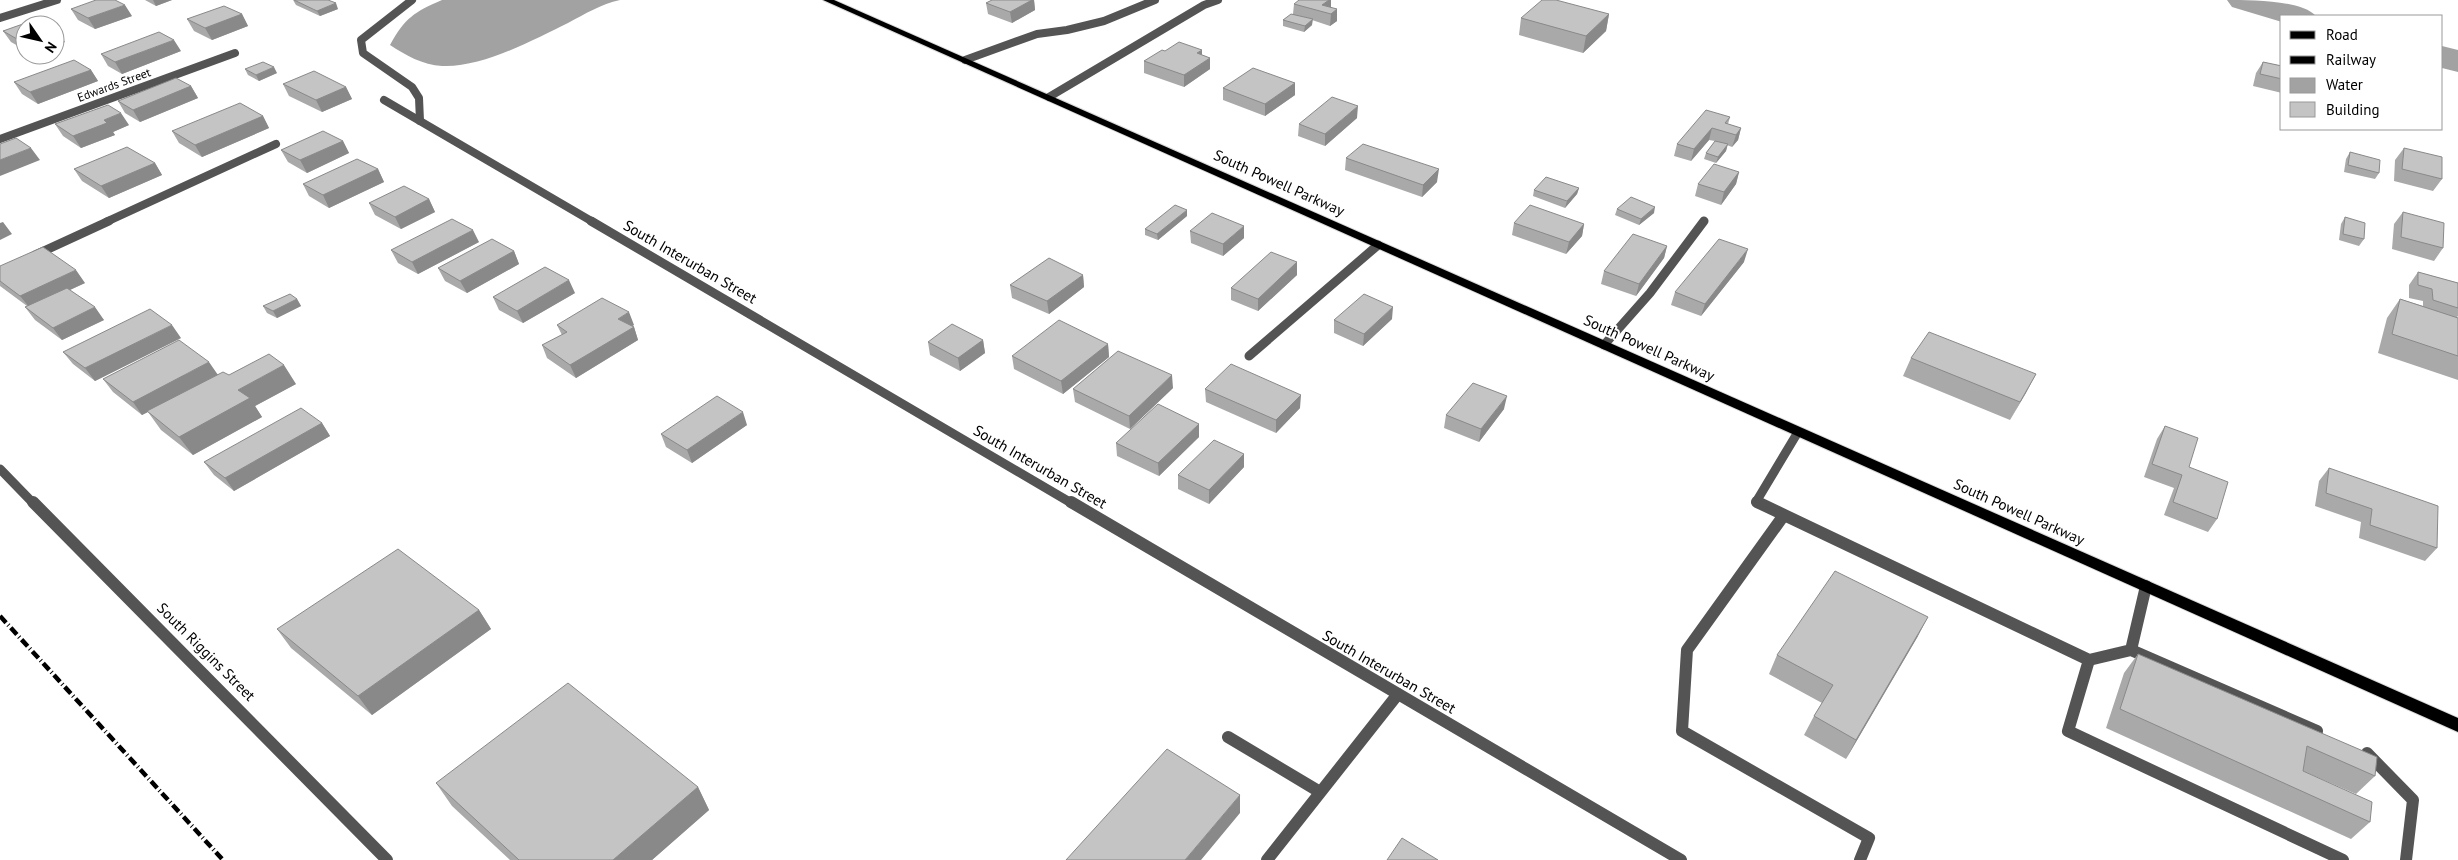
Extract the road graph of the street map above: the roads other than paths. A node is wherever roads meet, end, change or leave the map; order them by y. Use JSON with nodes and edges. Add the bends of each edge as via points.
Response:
{"nodes":[{"id":1,"x":57,"y":0,"type":"edge"},
{"id":2,"x":412,"y":0,"type":"edge"},
{"id":3,"x":827,"y":0,"type":"edge"},
{"id":4,"x":1155,"y":0,"type":"edge"},
{"id":5,"x":1218,"y":0,"type":"edge"},
{"id":6,"x":0,"y":18,"type":"edge"},
{"id":7,"x":235,"y":53,"type":"dead end"},
{"id":8,"x":965,"y":60,"type":"junction"},
{"id":9,"x":1049,"y":97,"type":"junction"},
{"id":10,"x":384,"y":100,"type":"dead end"},
{"id":11,"x":420,"y":121,"type":"junction"},
{"id":12,"x":0,"y":139,"type":"edge"},
{"id":13,"x":276,"y":144,"type":"dead end"},
{"id":14,"x":1704,"y":221,"type":"dead end"},
{"id":15,"x":1378,"y":245,"type":"junction"},
{"id":16,"x":27,"y":259,"type":"edge"},
{"id":17,"x":1604,"y":345,"type":"junction"},
{"id":18,"x":1249,"y":356,"type":"dead end"},
{"id":19,"x":1798,"y":432,"type":"junction"},
{"id":20,"x":0,"y":469,"type":"edge"},
{"id":21,"x":1784,"y":515,"type":"junction"},
{"id":22,"x":2146,"y":586,"type":"junction"},
{"id":23,"x":2131,"y":650,"type":"junction"},
{"id":24,"x":2090,"y":660,"type":"junction"},
{"id":25,"x":1398,"y":694,"type":"junction"},
{"id":26,"x":2458,"y":725,"type":"edge"},
{"id":27,"x":1228,"y":737,"type":"dead end"},
{"id":28,"x":2332,"y":738,"type":"edge"},
{"id":29,"x":2360,"y":749,"type":"edge"},
{"id":30,"x":1320,"y":792,"type":"junction"},
{"id":31,"x":387,"y":860,"type":"edge"},
{"id":32,"x":1267,"y":860,"type":"edge"},
{"id":33,"x":1681,"y":860,"type":"edge"},
{"id":34,"x":1860,"y":860,"type":"edge"},
{"id":35,"x":2343,"y":860,"type":"edge"},
{"id":36,"x":2406,"y":860,"type":"edge"}],
"edges":[{"from":1,"to":6,"type":"street"},
{"from":2,"to":11,"type":"street","via":[[361,40],[363,53],[412,87],[419,98]]},
{"from":3,"to":8,"type":"main road","name":"South Powell Parkway"},
{"from":4,"to":8,"type":"street","via":[[1104,21],[1036,34]]},
{"from":5,"to":9,"type":"street","via":[[1204,5]]},
{"from":7,"to":12,"type":"street","name":"Edwards Street"},
{"from":8,"to":9,"type":"main road","name":"South Powell Parkway"},
{"from":9,"to":15,"type":"main road","name":"South Powell Parkway"},
{"from":10,"to":11,"type":"street","name":"South Interurban Street"},
{"from":11,"to":25,"type":"street","name":"South Interurban Street"},
{"from":13,"to":16,"type":"street"},
{"from":14,"to":17,"type":"street","via":[[1650,293]]},
{"from":15,"to":17,"type":"main road","name":"South Powell Parkway"},
{"from":15,"to":18,"type":"street"},
{"from":17,"to":19,"type":"main road","name":"South Powell Parkway"},
{"from":19,"to":21,"type":"street","via":[[1756,502]]},
{"from":19,"to":22,"type":"main road","name":"South Powell Parkway"},
{"from":20,"to":31,"type":"street","name":"South Riggins Street"},
{"from":21,"to":24,"type":"street"},
{"from":21,"to":34,"type":"street","via":[[1687,650],[1682,731],[1869,838]]},
{"from":22,"to":23,"type":"street"},
{"from":22,"to":26,"type":"main road","name":"South Powell Parkway"},
{"from":23,"to":24,"type":"street"},
{"from":23,"to":28,"type":"street"},
{"from":24,"to":35,"type":"street","via":[[2068,730]]},
{"from":25,"to":30,"type":"street"},
{"from":25,"to":33,"type":"street","name":"South Interurban Street"},
{"from":27,"to":30,"type":"street"},
{"from":29,"to":36,"type":"street","via":[[2369,753],[2413,800]]},
{"from":30,"to":32,"type":"street"}]}
